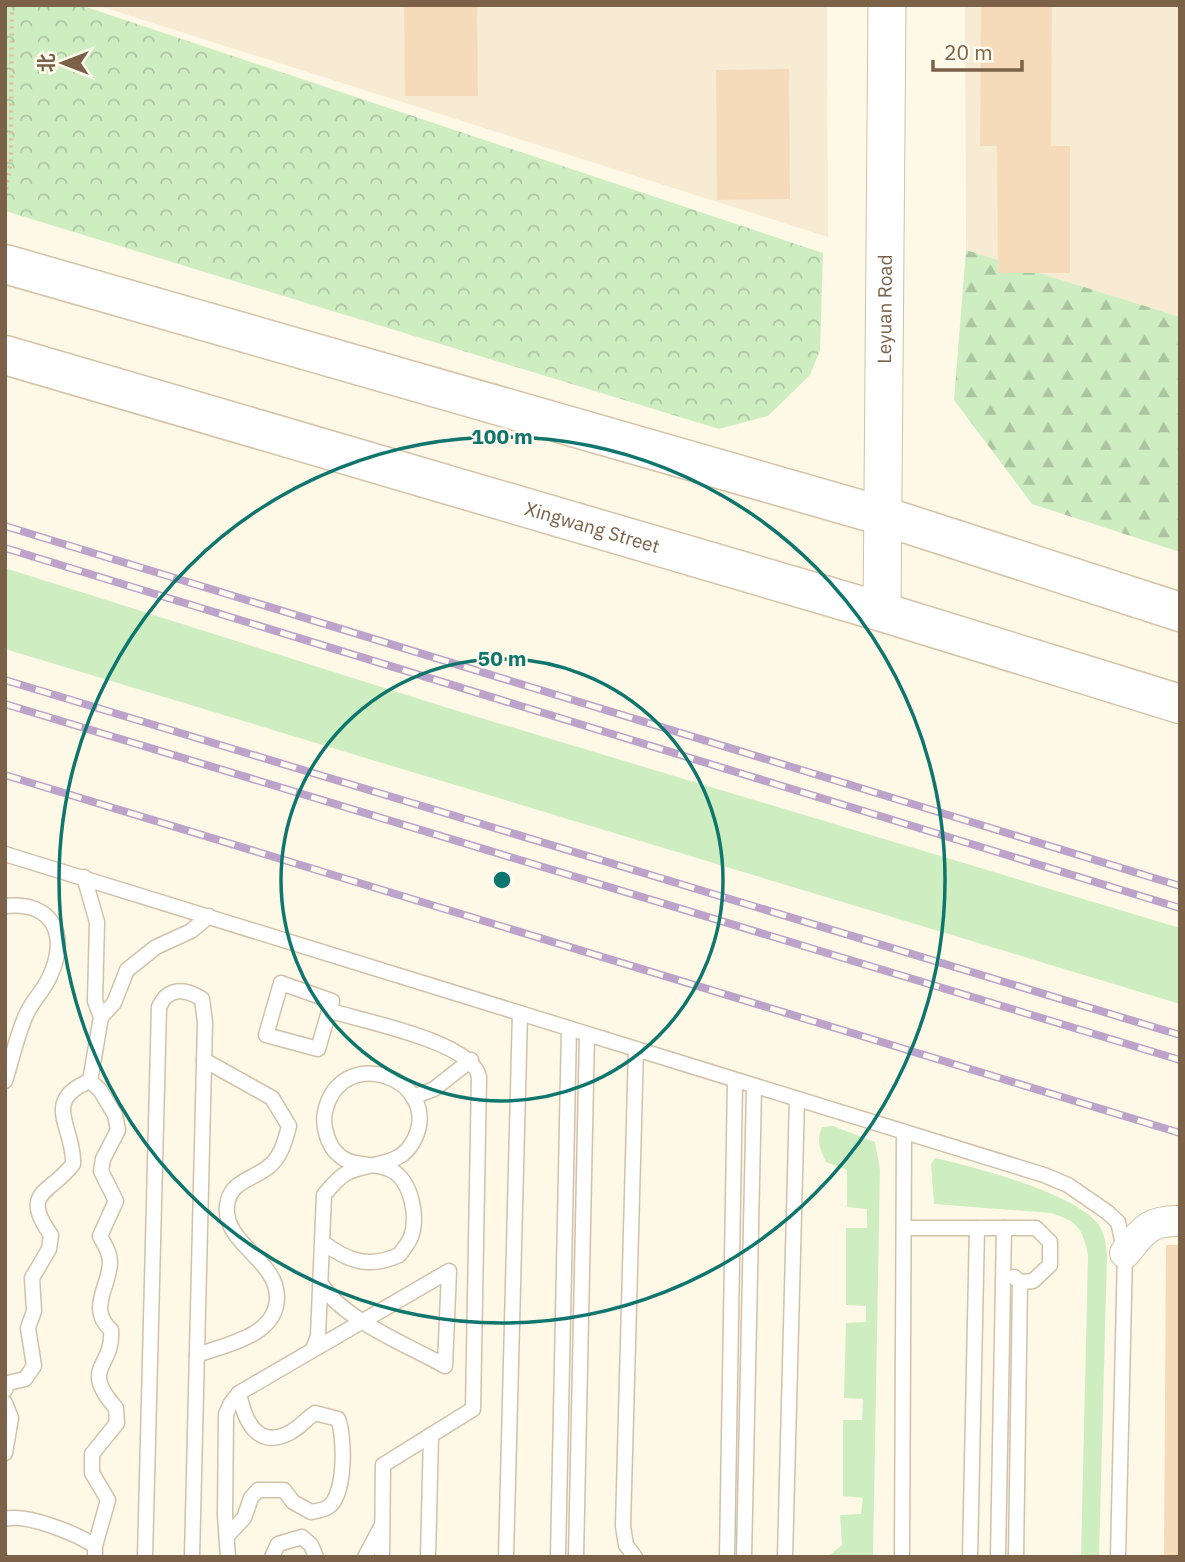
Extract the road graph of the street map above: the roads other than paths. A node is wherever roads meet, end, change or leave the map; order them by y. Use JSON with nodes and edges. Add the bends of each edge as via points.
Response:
{"nodes":[{"id":1,"x":887,"y":5,"type":"edge"},
{"id":2,"x":5,"y":264,"type":"edge"},
{"id":3,"x":5,"y":355,"type":"edge"},
{"id":4,"x":883,"y":516,"type":"junction"},
{"id":5,"x":882,"y":612,"type":"junction"},
{"id":6,"x":1180,"y":612,"type":"edge"},
{"id":7,"x":1180,"y":704,"type":"edge"},
{"id":8,"x":5,"y":854,"type":"edge"},
{"id":9,"x":84,"y":877,"type":"junction"},
{"id":10,"x":5,"y":905,"type":"edge"},
{"id":11,"x":209,"y":916,"type":"junction"},
{"id":12,"x":331,"y":1011,"type":"junction"},
{"id":13,"x":520,"y":1013,"type":"junction"},
{"id":14,"x":101,"y":1017,"type":"junction"},
{"id":15,"x":569,"y":1028,"type":"junction"},
{"id":16,"x":587,"y":1034,"type":"junction"},
{"id":17,"x":635,"y":1049,"type":"junction"},
{"id":18,"x":204,"y":1060,"type":"junction"},
{"id":19,"x":471,"y":1060,"type":"junction"},
{"id":20,"x":90,"y":1081,"type":"junction"},
{"id":21,"x":735,"y":1081,"type":"junction"},
{"id":22,"x":5,"y":1082,"type":"edge"},
{"id":23,"x":754,"y":1087,"type":"junction"},
{"id":24,"x":413,"y":1097,"type":"junction"},
{"id":25,"x":797,"y":1099,"type":"junction"},
{"id":26,"x":904,"y":1132,"type":"junction"},
{"id":27,"x":377,"y":1166,"type":"junction"},
{"id":28,"x":1180,"y":1221,"type":"edge"},
{"id":29,"x":904,"y":1228,"type":"junction"},
{"id":30,"x":977,"y":1228,"type":"junction"},
{"id":31,"x":1004,"y":1228,"type":"junction"},
{"id":32,"x":322,"y":1242,"type":"junction"},
{"id":33,"x":1125,"y":1253,"type":"junction"},
{"id":34,"x":1003,"y":1262,"type":"junction"},
{"id":35,"x":1020,"y":1282,"type":"junction"},
{"id":36,"x":320,"y":1283,"type":"junction"},
{"id":37,"x":363,"y":1320,"type":"junction"},
{"id":38,"x":313,"y":1349,"type":"junction"},
{"id":39,"x":197,"y":1355,"type":"junction"},
{"id":40,"x":5,"y":1390,"type":"edge"},
{"id":41,"x":239,"y":1393,"type":"junction"},
{"id":42,"x":5,"y":1403,"type":"edge"},
{"id":43,"x":431,"y":1435,"type":"junction"},
{"id":44,"x":5,"y":1453,"type":"edge"},
{"id":45,"x":5,"y":1519,"type":"edge"},
{"id":46,"x":383,"y":1524,"type":"junction"},
{"id":47,"x":229,"y":1534,"type":"junction"},
{"id":48,"x":95,"y":1551,"type":"edge"},
{"id":49,"x":145,"y":1557,"type":"edge"},
{"id":50,"x":192,"y":1557,"type":"edge"},
{"id":51,"x":228,"y":1557,"type":"edge"},
{"id":52,"x":272,"y":1557,"type":"edge"},
{"id":53,"x":316,"y":1557,"type":"edge"},
{"id":54,"x":365,"y":1557,"type":"edge"},
{"id":55,"x":382,"y":1557,"type":"edge"},
{"id":56,"x":428,"y":1557,"type":"edge"},
{"id":57,"x":506,"y":1557,"type":"edge"},
{"id":58,"x":558,"y":1557,"type":"edge"},
{"id":59,"x":576,"y":1557,"type":"edge"},
{"id":60,"x":635,"y":1557,"type":"edge"},
{"id":61,"x":727,"y":1557,"type":"edge"},
{"id":62,"x":744,"y":1557,"type":"edge"},
{"id":63,"x":785,"y":1557,"type":"edge"},
{"id":64,"x":902,"y":1557,"type":"edge"},
{"id":65,"x":970,"y":1557,"type":"edge"},
{"id":66,"x":998,"y":1557,"type":"edge"},
{"id":67,"x":1016,"y":1557,"type":"edge"},
{"id":68,"x":1118,"y":1557,"type":"edge"}],
"edges":[{"from":1,"to":4,"type":"street","name":"Leyuan Road"},
{"from":2,"to":4,"type":"main road"},
{"from":3,"to":5,"type":"main road","name":"Xingwang Street"},
{"from":4,"to":5,"type":"street","name":"Leyuan Road"},
{"from":4,"to":6,"type":"main road"},
{"from":5,"to":7,"type":"main road","name":"Xingwang Street"},
{"from":8,"to":9,"type":"lane"},
{"from":9,"to":11,"type":"lane"},
{"from":9,"to":14,"type":"lane","via":[[97,922],[95,1001]]},
{"from":10,"to":22,"type":"lane","via":[[38,908],[50,918],[58,937],[51,975],[27,1012]]},
{"from":11,"to":13,"type":"lane"},
{"from":11,"to":14,"type":"lane","via":[[127,970],[114,1003]]},
{"from":12,"to":12,"type":"lane","via":[[332,1001],[281,983],[266,1035],[318,1049]]},
{"from":12,"to":19,"type":"lane","via":[[445,1045]]},
{"from":13,"to":15,"type":"lane"},
{"from":13,"to":57,"type":"lane"},
{"from":14,"to":20,"type":"lane"},
{"from":15,"to":16,"type":"lane"},
{"from":15,"to":58,"type":"lane"},
{"from":16,"to":17,"type":"lane"},
{"from":16,"to":59,"type":"lane"},
{"from":17,"to":21,"type":"lane"},
{"from":17,"to":60,"type":"lane","via":[[623,1526],[626,1545]]},
{"from":18,"to":39,"type":"lane"},
{"from":18,"to":39,"type":"lane","via":[[272,1098],[289,1126],[283,1148],[268,1168],[231,1190],[226,1208],[232,1228],[277,1282],[277,1307],[267,1326]]},
{"from":18,"to":49,"type":"lane","via":[[202,999],[191,992],[171,992],[159,1007]]},
{"from":19,"to":24,"type":"lane","via":[[434,1089]]},
{"from":19,"to":43,"type":"lane","via":[[479,1077],[473,1409]]},
{"from":20,"to":40,"type":"lane","via":[[69,1092],[64,1103],[64,1127],[74,1151],[73,1164],[40,1192],[37,1203],[51,1235],[49,1249],[32,1278],[34,1311],[28,1328],[34,1366],[25,1379],[8,1383]]},
{"from":20,"to":48,"type":"lane","via":[[115,1115],[118,1130],[101,1171],[116,1201],[100,1236],[110,1262],[99,1310],[111,1330],[112,1342],[100,1365],[99,1382],[116,1408],[117,1423],[92,1454],[93,1473],[108,1500]]},
{"from":21,"to":23,"type":"lane"},
{"from":21,"to":61,"type":"lane"},
{"from":23,"to":25,"type":"lane"},
{"from":23,"to":62,"type":"lane"},
{"from":24,"to":27,"type":"lane","via":[[420,1116],[415,1138],[394,1160]]},
{"from":24,"to":27,"type":"lane","via":[[394,1078],[377,1073],[348,1079],[332,1090],[323,1121],[332,1147],[351,1162]]},
{"from":25,"to":26,"type":"lane"},
{"from":25,"to":63,"type":"lane"},
{"from":26,"to":29,"type":"lane"},
{"from":26,"to":33,"type":"lane","via":[[1068,1185],[1118,1222]]},
{"from":27,"to":32,"type":"lane","via":[[346,1173],[324,1195]]},
{"from":27,"to":32,"type":"lane","via":[[392,1170],[412,1200],[414,1223],[399,1255],[367,1264],[349,1260]]},
{"from":28,"to":33,"type":"street","via":[[1162,1220],[1147,1227]]},
{"from":29,"to":30,"type":"lane"},
{"from":29,"to":64,"type":"lane"},
{"from":30,"to":31,"type":"lane"},
{"from":30,"to":65,"type":"lane"},
{"from":31,"to":34,"type":"lane"},
{"from":31,"to":35,"type":"lane","via":[[1036,1228],[1050,1242],[1050,1265],[1032,1281]]},
{"from":32,"to":36,"type":"lane"},
{"from":33,"to":68,"type":"lane"},
{"from":34,"to":35,"type":"lane"},
{"from":34,"to":66,"type":"lane"},
{"from":35,"to":67,"type":"lane"},
{"from":36,"to":37,"type":"lane","via":[[331,1300]]},
{"from":36,"to":38,"type":"lane","via":[[318,1336]]},
{"from":37,"to":37,"type":"lane","via":[[428,1283],[449,1271],[445,1366]]},
{"from":37,"to":38,"type":"lane"},
{"from":38,"to":41,"type":"lane"},
{"from":39,"to":50,"type":"lane"},
{"from":41,"to":47,"type":"lane","via":[[226,1414],[225,1516]]},
{"from":41,"to":47,"type":"lane","via":[[249,1427],[270,1437],[290,1433],[315,1413],[338,1419],[341,1476],[339,1492],[329,1507],[311,1512],[293,1502],[284,1490],[258,1490],[244,1518]]},
{"from":42,"to":44,"type":"lane","via":[[11,1418]]},
{"from":43,"to":46,"type":"lane","via":[[383,1465]]},
{"from":43,"to":56,"type":"lane"},
{"from":45,"to":48,"type":"lane","via":[[78,1534]]},
{"from":46,"to":54,"type":"lane"},
{"from":46,"to":55,"type":"lane"},
{"from":47,"to":51,"type":"lane"},
{"from":52,"to":53,"type":"lane","via":[[278,1544],[302,1537]]}]}
